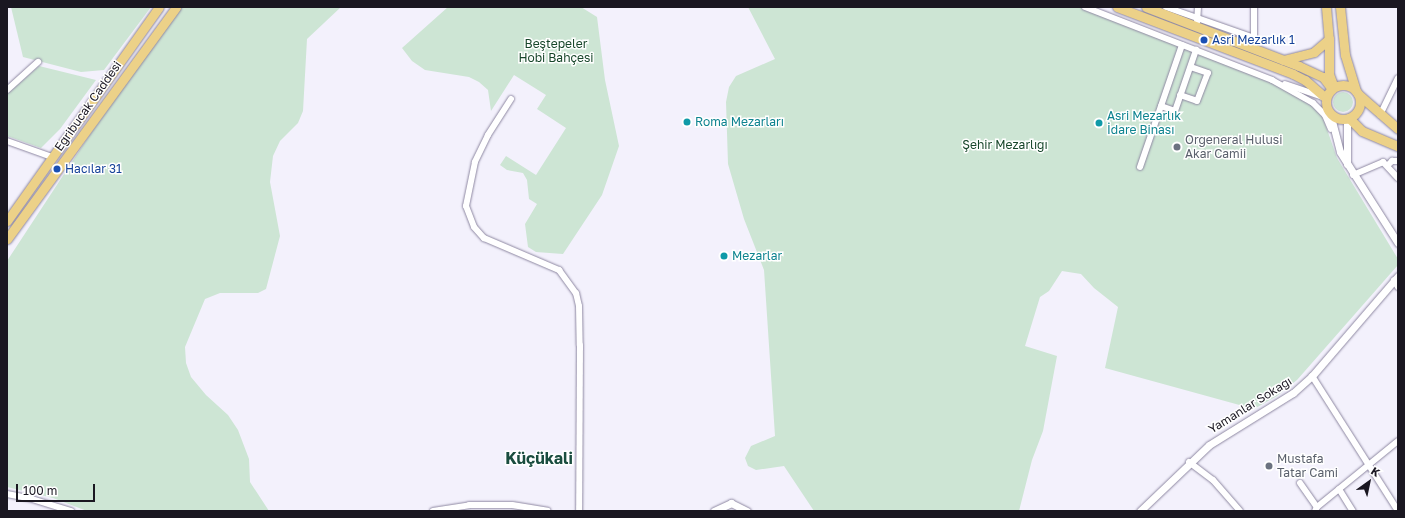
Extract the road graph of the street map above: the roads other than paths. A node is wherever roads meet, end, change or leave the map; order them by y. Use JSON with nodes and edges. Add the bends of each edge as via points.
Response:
{"nodes":[{"id":1,"x":159,"y":7,"type":"edge"},
{"id":2,"x":176,"y":7,"type":"edge"},
{"id":3,"x":1085,"y":7,"type":"edge"},
{"id":4,"x":1117,"y":7,"type":"edge"},
{"id":5,"x":1146,"y":7,"type":"edge"},
{"id":6,"x":1166,"y":7,"type":"edge"},
{"id":7,"x":1198,"y":7,"type":"edge"},
{"id":8,"x":1254,"y":7,"type":"edge"},
{"id":9,"x":1326,"y":7,"type":"edge"},
{"id":10,"x":1340,"y":7,"type":"edge"},
{"id":11,"x":1197,"y":23,"type":"junction"},
{"id":12,"x":1254,"y":38,"type":"junction"},
{"id":13,"x":1330,"y":39,"type":"junction"},
{"id":14,"x":1182,"y":45,"type":"junction"},
{"id":15,"x":1254,"y":49,"type":"junction"},
{"id":16,"x":1196,"y":50,"type":"junction"},
{"id":17,"x":1283,"y":60,"type":"junction"},
{"id":18,"x":38,"y":62,"type":"dead end"},
{"id":19,"x":1191,"y":66,"type":"junction"},
{"id":20,"x":1398,"y":78,"type":"edge"},
{"id":21,"x":1272,"y":80,"type":"junction"},
{"id":22,"x":1333,"y":88,"type":"junction"},
{"id":23,"x":7,"y":90,"type":"edge"},
{"id":24,"x":1357,"y":93,"type":"junction"},
{"id":25,"x":1180,"y":95,"type":"junction"},
{"id":26,"x":511,"y":99,"type":"dead end"},
{"id":27,"x":1326,"y":99,"type":"junction"},
{"id":28,"x":1161,"y":106,"type":"junction"},
{"id":29,"x":1330,"y":113,"type":"junction"},
{"id":30,"x":1380,"y":115,"type":"junction"},
{"id":31,"x":1348,"y":118,"type":"junction"},
{"id":32,"x":1398,"y":128,"type":"edge"},
{"id":33,"x":1334,"y":132,"type":"junction"},
{"id":34,"x":7,"y":141,"type":"edge"},
{"id":35,"x":1398,"y":146,"type":"edge"},
{"id":36,"x":52,"y":157,"type":"junction"},
{"id":37,"x":1398,"y":162,"type":"edge"},
{"id":38,"x":1388,"y":165,"type":"junction"},
{"id":39,"x":1140,"y":166,"type":"dead end"},
{"id":40,"x":1347,"y":166,"type":"junction"},
{"id":41,"x":1353,"y":175,"type":"junction"},
{"id":42,"x":1398,"y":178,"type":"edge"},
{"id":43,"x":7,"y":219,"type":"edge"},
{"id":44,"x":7,"y":239,"type":"edge"},
{"id":45,"x":1398,"y":243,"type":"edge"},
{"id":46,"x":1397,"y":281,"type":"edge"},
{"id":47,"x":1312,"y":376,"type":"junction"},
{"id":48,"x":1398,"y":441,"type":"edge"},
{"id":49,"x":1189,"y":462,"type":"junction"},
{"id":50,"x":1368,"y":464,"type":"junction"},
{"id":51,"x":1300,"y":483,"type":"dead end"},
{"id":52,"x":1339,"y":490,"type":"junction"},
{"id":53,"x":7,"y":494,"type":"edge"},
{"id":54,"x":1316,"y":509,"type":"edge"},
{"id":55,"x":71,"y":511,"type":"edge"},
{"id":56,"x":433,"y":511,"type":"edge"},
{"id":57,"x":548,"y":511,"type":"edge"},
{"id":58,"x":579,"y":511,"type":"edge"},
{"id":59,"x":714,"y":511,"type":"edge"},
{"id":60,"x":748,"y":511,"type":"edge"},
{"id":61,"x":1140,"y":511,"type":"edge"},
{"id":62,"x":1240,"y":511,"type":"edge"},
{"id":63,"x":1353,"y":511,"type":"edge"},
{"id":64,"x":1398,"y":511,"type":"edge"}],
"edges":[{"from":1,"to":36,"type":"main road","name":"Eğribucak Caddesi"},
{"from":2,"to":44,"type":"main road","name":"Eğribucak Caddesi"},
{"from":3,"to":14,"type":"street"},
{"from":4,"to":27,"type":"main road","via":[[1293,74],[1305,80]]},
{"from":5,"to":11,"type":"main road"},
{"from":6,"to":11,"type":"street"},
{"from":7,"to":11,"type":"street"},
{"from":8,"to":12,"type":"street"},
{"from":9,"to":13,"type":"main road"},
{"from":10,"to":24,"type":"main road","via":[[1345,55]]},
{"from":11,"to":12,"type":"street"},
{"from":11,"to":15,"type":"main road"},
{"from":12,"to":15,"type":"street"},
{"from":13,"to":17,"type":"main road","via":[[1314,52]]},
{"from":13,"to":22,"type":"main road","via":[[1329,74]]},
{"from":14,"to":16,"type":"street"},
{"from":14,"to":28,"type":"street"},
{"from":15,"to":17,"type":"main road"},
{"from":16,"to":19,"type":"street"},
{"from":16,"to":21,"type":"street"},
{"from":17,"to":22,"type":"main road","via":[[1320,76]]},
{"from":18,"to":23,"type":"street"},
{"from":19,"to":25,"type":"street"},
{"from":19,"to":25,"type":"street","via":[[1208,72],[1197,101]]},
{"from":20,"to":30,"type":"street"},
{"from":21,"to":27,"type":"street"},
{"from":21,"to":33,"type":"street","via":[[1313,103],[1325,115]]},
{"from":22,"to":24,"type":"main road","via":[[1344,85]]},
{"from":22,"to":27,"type":"main road"},
{"from":24,"to":30,"type":"main road"},
{"from":24,"to":31,"type":"main road","via":[[1359,109]]},
{"from":25,"to":28,"type":"street","via":[[1175,111]]},
{"from":26,"to":58,"type":"street","via":[[488,135],[475,162],[466,206],[474,227],[484,238],[497,246],[542,261],[559,270],[576,293],[580,329]]},
{"from":27,"to":29,"type":"main road"},
{"from":28,"to":39,"type":"street"},
{"from":29,"to":31,"type":"main road","via":[[1338,118]]},
{"from":29,"to":33,"type":"street"},
{"from":30,"to":32,"type":"main road"},
{"from":31,"to":35,"type":"main road","via":[[1362,131]]},
{"from":31,"to":40,"type":"street"},
{"from":33,"to":40,"type":"street"},
{"from":34,"to":36,"type":"street"},
{"from":36,"to":43,"type":"main road","name":"Eğribucak Caddesi"},
{"from":37,"to":38,"type":"street","via":[[1392,161]]},
{"from":38,"to":41,"type":"street","via":[[1380,162]]},
{"from":38,"to":42,"type":"street"},
{"from":40,"to":41,"type":"street"},
{"from":41,"to":45,"type":"street"},
{"from":46,"to":47,"type":"street","name":"Yamanlar Sokağı"},
{"from":47,"to":49,"type":"street","name":"Yamanlar Sokağı","via":[[1293,393],[1209,445]]},
{"from":47,"to":50,"type":"street"},
{"from":48,"to":50,"type":"street"},
{"from":49,"to":61,"type":"street","name":"Yamanlar Sokağı"},
{"from":49,"to":62,"type":"street","via":[[1213,480]]},
{"from":50,"to":52,"type":"street"},
{"from":50,"to":64,"type":"street"},
{"from":51,"to":54,"type":"street"},
{"from":52,"to":54,"type":"street"},
{"from":52,"to":63,"type":"street"},
{"from":53,"to":55,"type":"street","via":[[32,498]]},
{"from":56,"to":57,"type":"street","via":[[469,505],[512,505]]},
{"from":59,"to":60,"type":"street","via":[[731,503]]}]}
